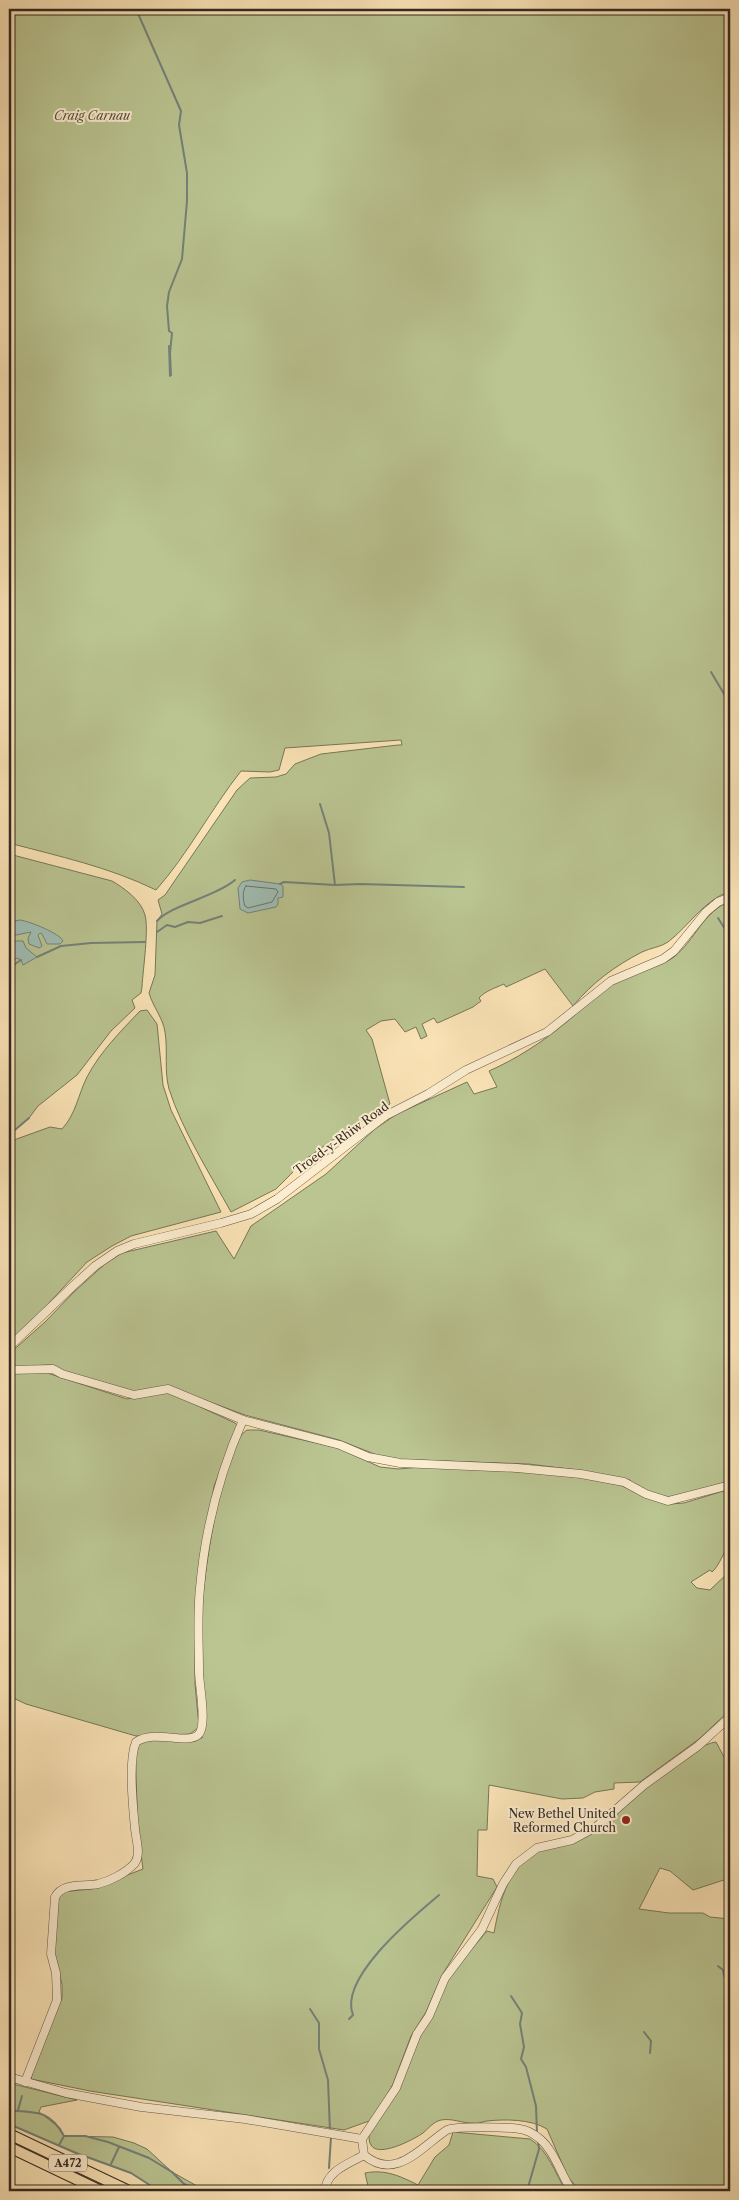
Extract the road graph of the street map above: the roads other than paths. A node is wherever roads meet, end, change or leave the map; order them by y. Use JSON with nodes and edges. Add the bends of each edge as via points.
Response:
{"nodes":[{"id":1,"x":730,"y":897,"type":"edge"},
{"id":2,"x":9,"y":1347,"type":"edge"},
{"id":3,"x":9,"y":1370,"type":"edge"},
{"id":4,"x":243,"y":1420,"type":"junction"},
{"id":5,"x":730,"y":1485,"type":"edge"},
{"id":6,"x":730,"y":1716,"type":"edge"},
{"id":7,"x":9,"y":2077,"type":"edge"},
{"id":8,"x":26,"y":2082,"type":"junction"},
{"id":9,"x":9,"y":2134,"type":"edge"},
{"id":10,"x":362,"y":2139,"type":"junction"},
{"id":11,"x":9,"y":2147,"type":"edge"},
{"id":12,"x":364,"y":2155,"type":"junction"},
{"id":13,"x":101,"y":2191,"type":"edge"},
{"id":14,"x":129,"y":2191,"type":"edge"},
{"id":15,"x":325,"y":2191,"type":"edge"},
{"id":16,"x":572,"y":2191,"type":"edge"}],
"edges":[{"from":1,"to":2,"type":"street","name":"Troed-y-Rhiw Road","via":[[706,912],[674,951],[663,959],[611,981],[547,1032],[466,1070],[385,1116],[277,1199],[251,1214],[117,1251],[95,1266]]},
{"from":3,"to":4,"type":"street","via":[[53,1369],[134,1396],[168,1389]]},
{"from":4,"to":5,"type":"street","via":[[340,1445],[368,1458],[606,1477],[668,1501]]},
{"from":4,"to":8,"type":"street","via":[[220,1482],[200,1588],[199,1675],[203,1728],[190,1738],[148,1736],[136,1742],[132,1754],[138,1853],[135,1863],[107,1881],[66,1887],[55,1897],[51,1954],[57,2000]]},
{"from":6,"to":10,"type":"street","via":[[698,1746],[644,1785],[596,1827],[572,1840],[537,1848],[516,1864],[482,1929],[445,1978],[429,2016],[417,2034],[396,2088]]},
{"from":7,"to":8,"type":"street"},
{"from":8,"to":10,"type":"street","via":[[141,2107],[216,2115]]},
{"from":9,"to":14,"type":"main road","number":"A472"},
{"from":10,"to":12,"type":"street"},
{"from":11,"to":13,"type":"main road","number":"A472"},
{"from":12,"to":15,"type":"street","via":[[334,2171],[325,2183]]},
{"from":12,"to":16,"type":"street","via":[[380,2165],[393,2164],[409,2159],[449,2129],[518,2128],[542,2141]]}]}
